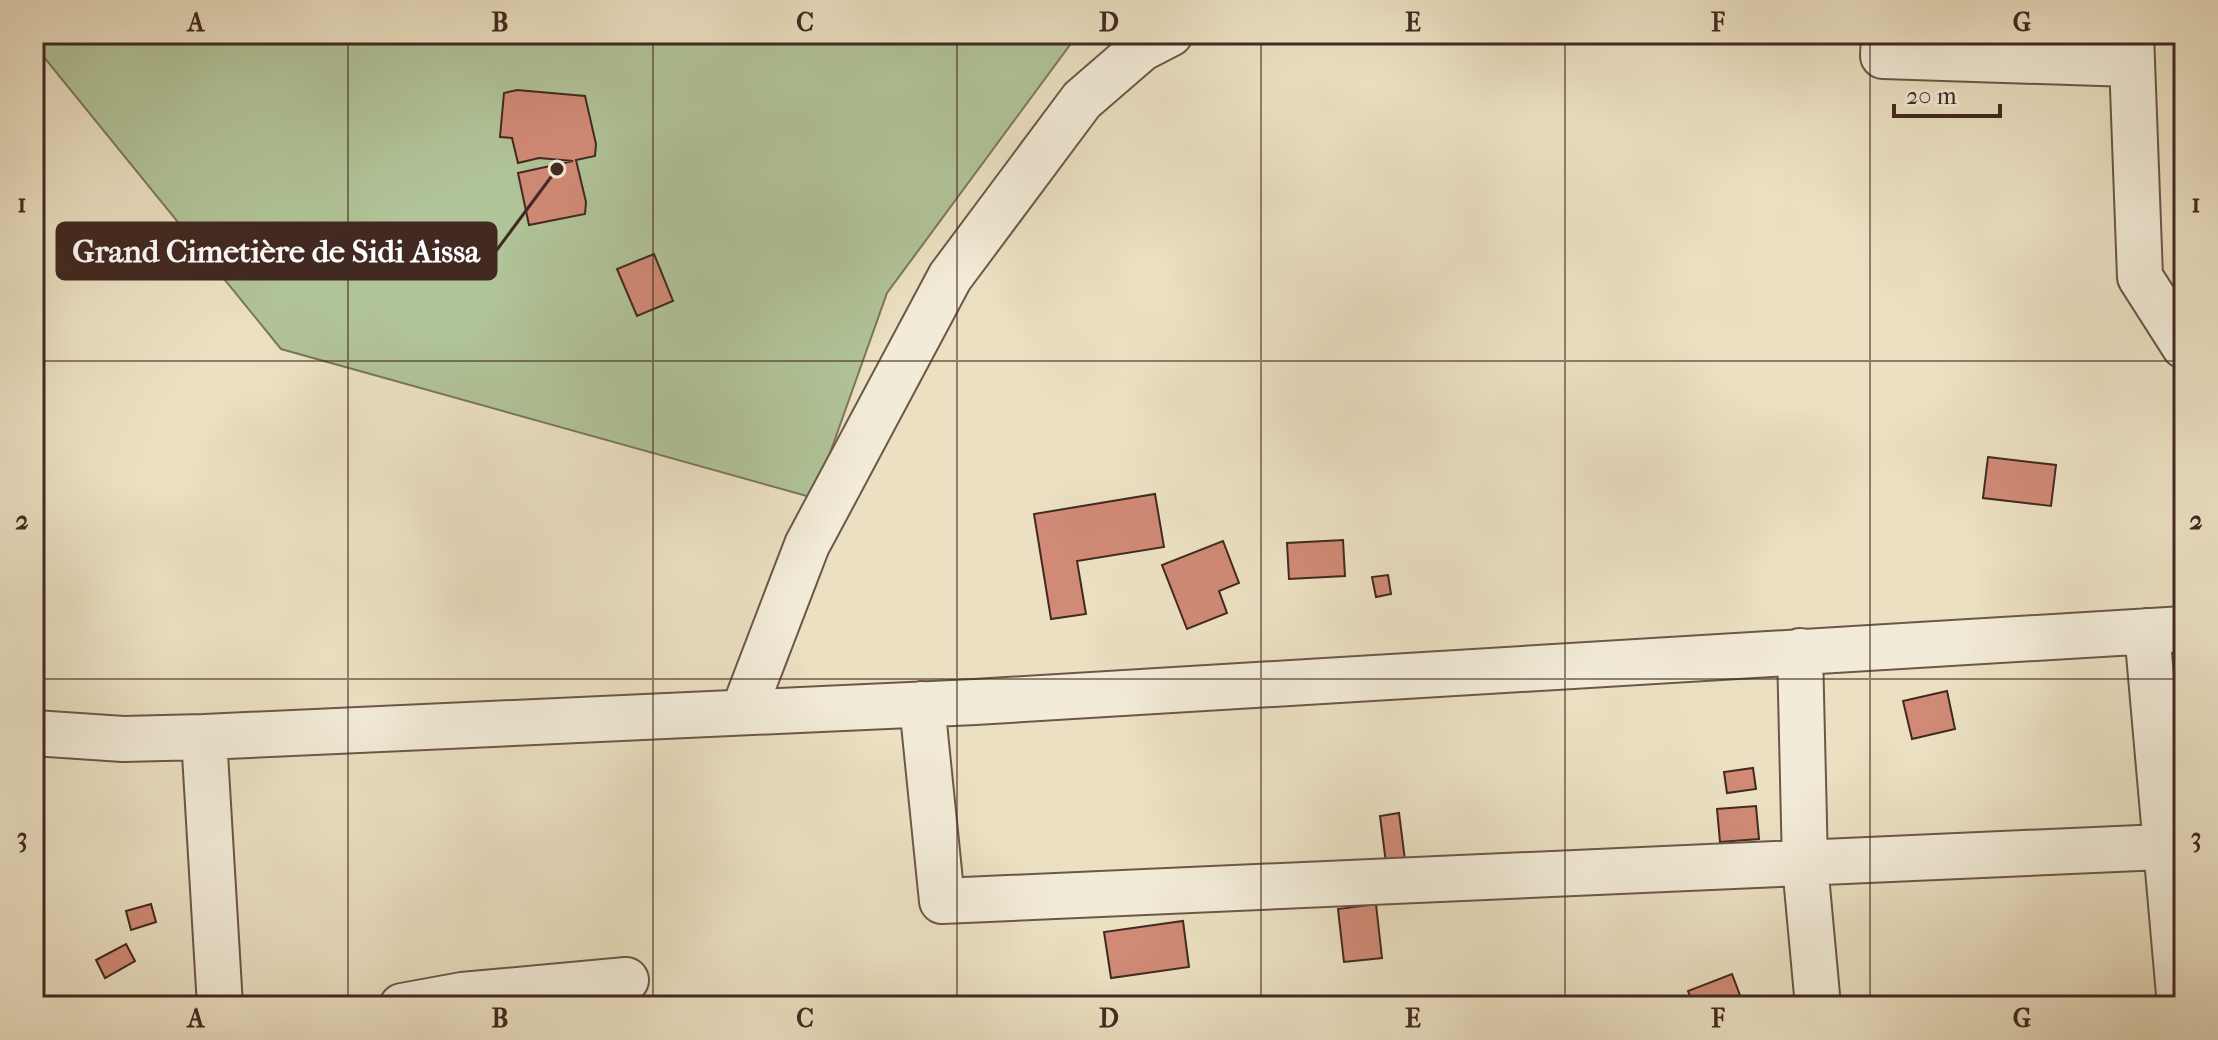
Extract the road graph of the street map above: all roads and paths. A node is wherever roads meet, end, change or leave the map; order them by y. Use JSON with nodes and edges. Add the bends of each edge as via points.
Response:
{"nodes":[{"id":1,"x":1170,"y":34,"type":"edge"},
{"id":2,"x":1884,"y":34,"type":"edge"},
{"id":3,"x":2131,"y":49,"type":"edge"},
{"id":4,"x":2184,"y":346,"type":"edge"},
{"id":5,"x":2166,"y":630,"type":"edge"},
{"id":6,"x":1800,"y":651,"type":"junction"},
{"id":7,"x":922,"y":704,"type":"junction"},
{"id":8,"x":743,"y":712,"type":"junction"},
{"id":9,"x":34,"y":733,"type":"edge"},
{"id":10,"x":204,"y":737,"type":"junction"},
{"id":11,"x":123,"y":739,"type":"junction"},
{"id":12,"x":34,"y":763,"type":"edge"},
{"id":13,"x":2175,"y":846,"type":"edge"},
{"id":14,"x":1805,"y":865,"type":"junction"},
{"id":15,"x":626,"y":980,"type":"dead end"},
{"id":16,"x":220,"y":1006,"type":"edge"},
{"id":17,"x":402,"y":1006,"type":"edge"},
{"id":18,"x":1818,"y":1006,"type":"edge"},
{"id":19,"x":2180,"y":1006,"type":"edge"}],
"edges":[{"from":1,"to":8,"type":"street","via":[[1141,49],[1082,100],[950,277],[807,545]]},
{"from":2,"to":3,"type":"street","via":[[1883,56]]},
{"from":3,"to":4,"type":"street","via":[[2140,277]]},
{"from":5,"to":6,"type":"street"},
{"from":5,"to":13,"type":"street"},
{"from":6,"to":7,"type":"street"},
{"from":6,"to":14,"type":"street"},
{"from":7,"to":8,"type":"street"},
{"from":7,"to":14,"type":"street","via":[[942,901]]},
{"from":8,"to":10,"type":"street"},
{"from":9,"to":11,"type":"street"},
{"from":10,"to":11,"type":"street"},
{"from":10,"to":16,"type":"street"},
{"from":11,"to":12,"type":"street"},
{"from":13,"to":14,"type":"street"},
{"from":13,"to":19,"type":"street"},
{"from":14,"to":18,"type":"street"},
{"from":15,"to":17,"type":"street","via":[[462,995]]}]}
